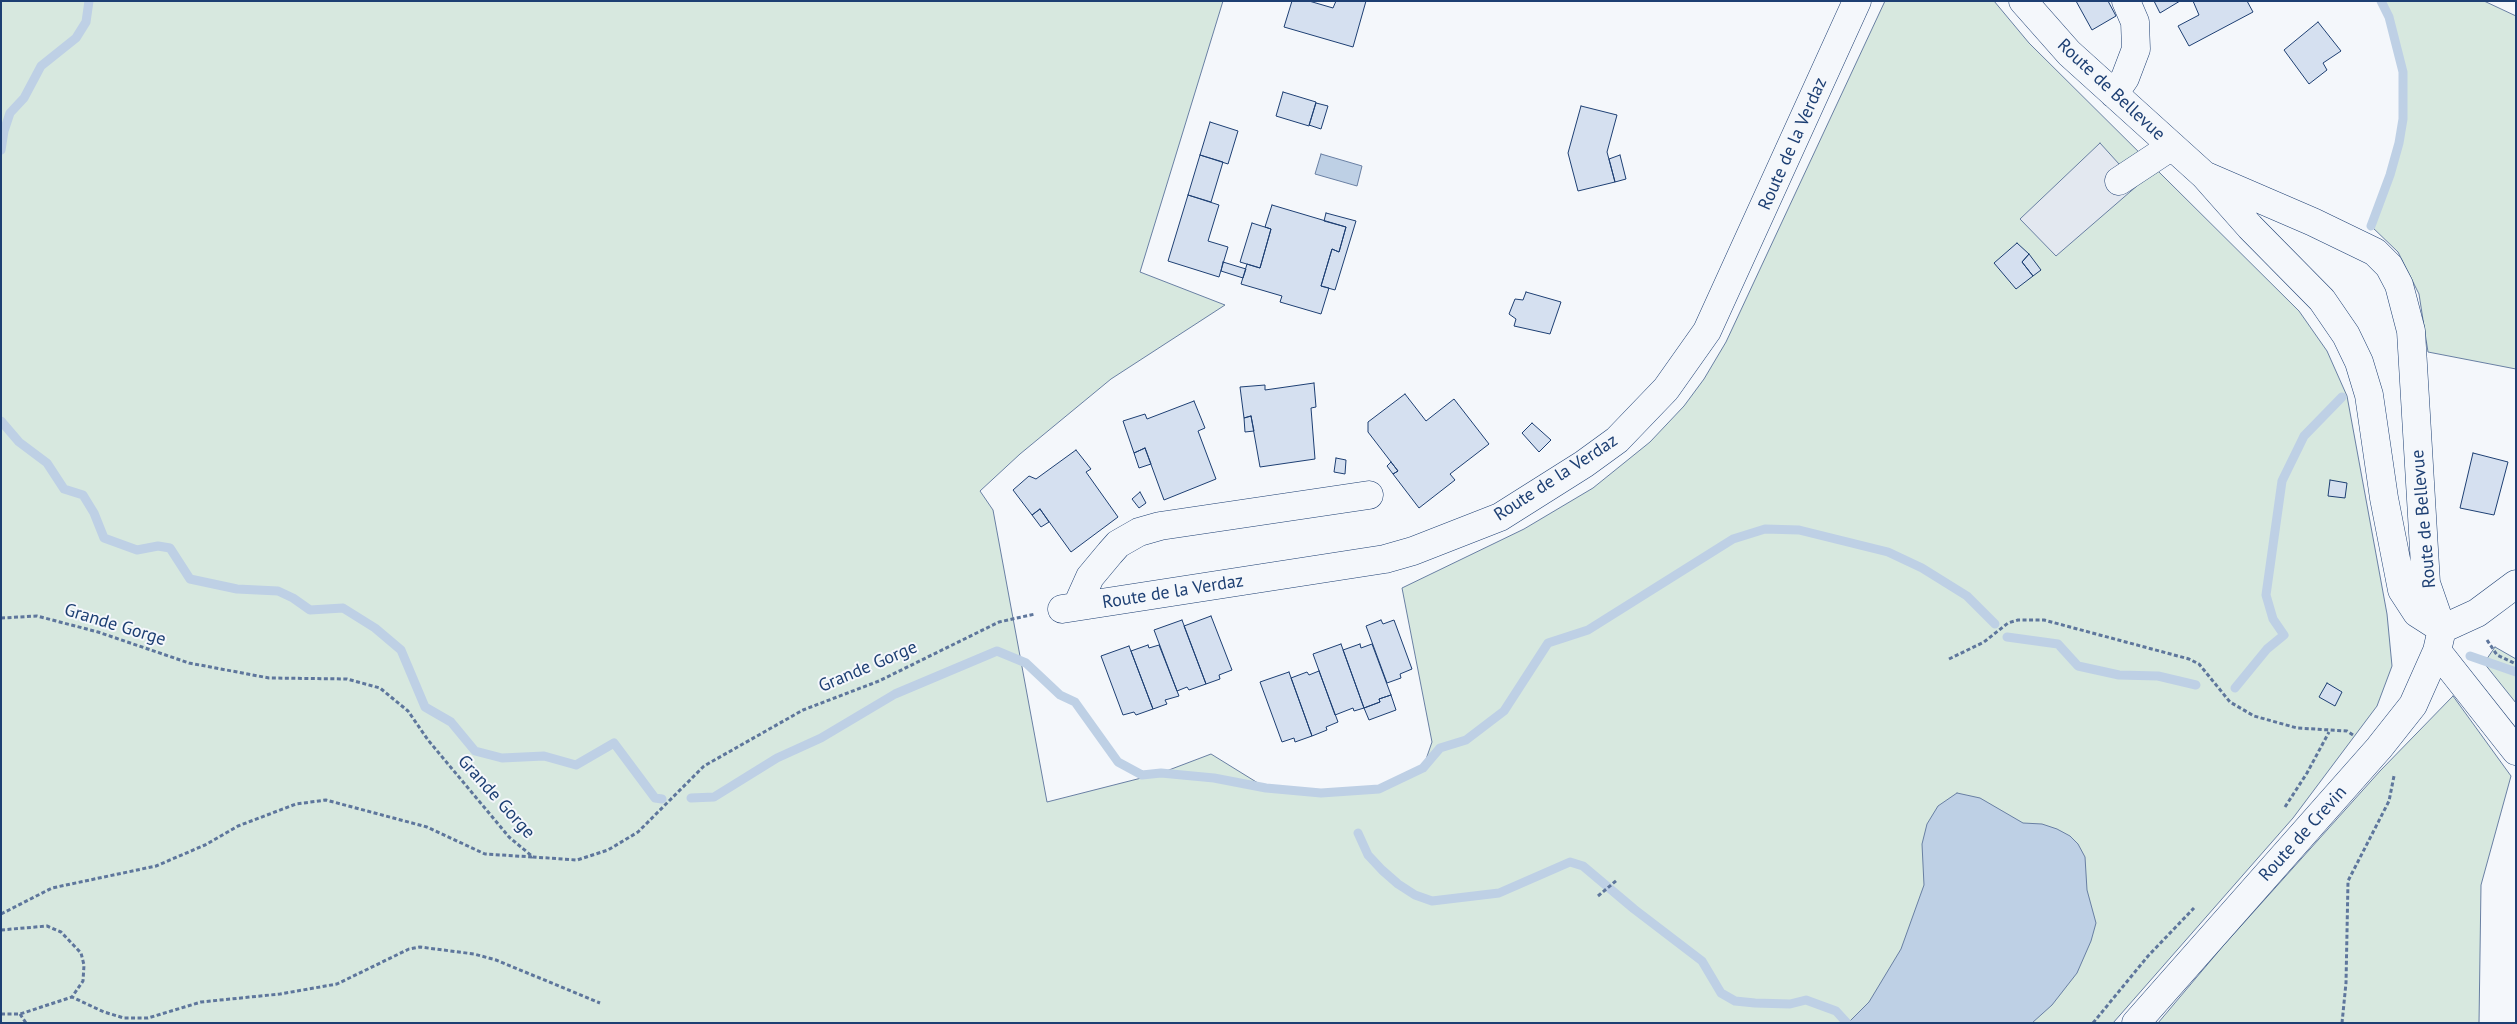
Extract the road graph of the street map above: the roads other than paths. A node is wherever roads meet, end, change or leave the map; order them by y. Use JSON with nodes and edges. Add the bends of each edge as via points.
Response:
{"nodes":[{"id":1,"x":1857,"y":1,"type":"edge"},
{"id":2,"x":2023,"y":1,"type":"edge"},
{"id":3,"x":2126,"y":1,"type":"edge"},
{"id":4,"x":2114,"y":94,"type":"junction"},
{"id":5,"x":2172,"y":146,"type":"junction"},
{"id":6,"x":2204,"y":175,"type":"junction"},
{"id":7,"x":2119,"y":180,"type":"dead end"},
{"id":8,"x":1368,"y":495,"type":"dead end"},
{"id":9,"x":2516,"y":584,"type":"edge"},
{"id":10,"x":2439,"y":640,"type":"junction"},
{"id":11,"x":2516,"y":751,"type":"edge"},
{"id":12,"x":2136,"y":1023,"type":"edge"}],
"edges":[{"from":1,"to":8,"type":"street","name":"Route de la Verdaz","via":[[1707,331],[1666,388],[1617,440],[1500,517],[1413,551],[1385,559],[1070,608],[1090,577],[1118,544],[1139,532],[1160,526]]},
{"from":2,"to":4,"type":"street","name":"Route de Bellevue","via":[[2069,53]]},
{"from":3,"to":4,"type":"street","via":[[2135,22],[2136,49],[2125,78]]},
{"from":4,"to":5,"type":"street","name":"Route de Bellevue"},
{"from":5,"to":6,"type":"street","name":"Route de Bellevue"},
{"from":5,"to":7,"type":"street"},
{"from":6,"to":10,"type":"street","name":"Route de Bellevue","via":[[2322,300],[2346,335],[2369,395],[2402,590]]},
{"from":6,"to":10,"type":"street","name":"Route de Bellevue","via":[[2375,252],[2399,285],[2412,338],[2426,583]]},
{"from":9,"to":10,"type":"street"},
{"from":10,"to":11,"type":"street"},
{"from":10,"to":12,"type":"street","name":"Route de Crevin","via":[[2413,705],[2379,748]]}]}
